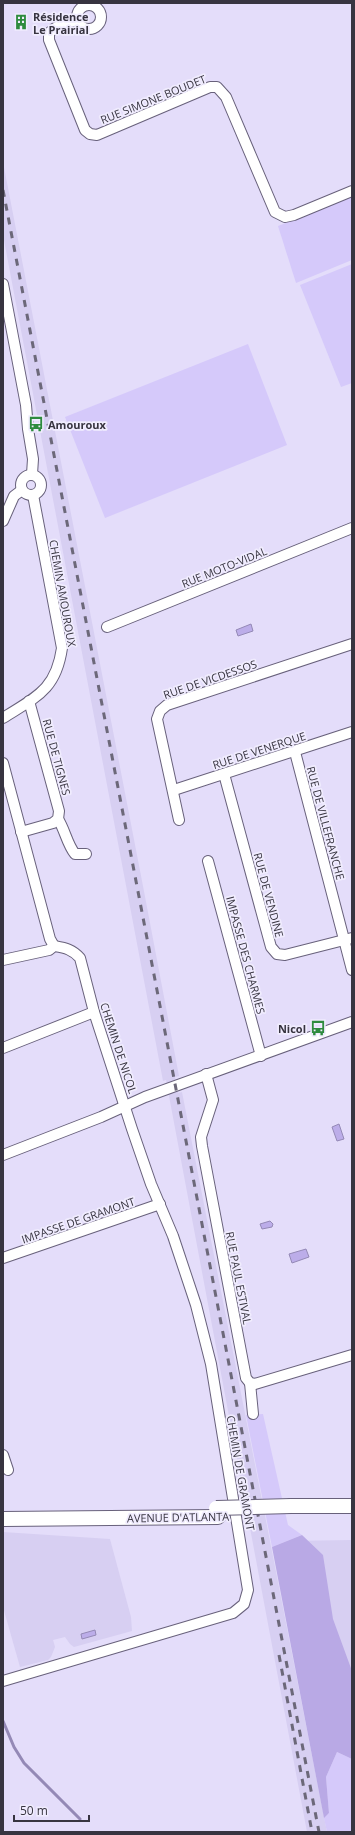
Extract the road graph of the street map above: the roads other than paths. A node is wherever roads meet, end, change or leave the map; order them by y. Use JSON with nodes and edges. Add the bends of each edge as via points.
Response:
{"nodes":[{"id":1,"x":102,"y":6,"type":"edge"},
{"id":2,"x":77,"y":20,"type":"junction"},
{"id":3,"x":352,"y":191,"type":"edge"},
{"id":4,"x":3,"y":284,"type":"edge"},
{"id":5,"x":32,"y":474,"type":"junction"},
{"id":6,"x":22,"y":490,"type":"junction"},
{"id":7,"x":33,"y":495,"type":"junction"},
{"id":8,"x":3,"y":521,"type":"edge"},
{"id":9,"x":351,"y":531,"type":"edge"},
{"id":10,"x":107,"y":627,"type":"dead end"},
{"id":11,"x":352,"y":644,"type":"edge"},
{"id":12,"x":29,"y":701,"type":"junction"},
{"id":13,"x":3,"y":718,"type":"edge"},
{"id":14,"x":352,"y":732,"type":"edge"},
{"id":15,"x":295,"y":752,"type":"junction"},
{"id":16,"x":3,"y":763,"type":"edge"},
{"id":17,"x":224,"y":774,"type":"junction"},
{"id":18,"x":174,"y":790,"type":"junction"},
{"id":19,"x":58,"y":819,"type":"junction"},
{"id":20,"x":179,"y":820,"type":"dead end"},
{"id":21,"x":21,"y":832,"type":"junction"},
{"id":22,"x":86,"y":854,"type":"dead end"},
{"id":23,"x":208,"y":861,"type":"dead end"},
{"id":24,"x":348,"y":939,"type":"edge"},
{"id":25,"x":54,"y":946,"type":"junction"},
{"id":26,"x":3,"y":960,"type":"edge"},
{"id":27,"x":352,"y":970,"type":"edge"},
{"id":28,"x":94,"y":1012,"type":"junction"},
{"id":29,"x":352,"y":1022,"type":"edge"},
{"id":30,"x":3,"y":1048,"type":"edge"},
{"id":31,"x":261,"y":1056,"type":"junction"},
{"id":32,"x":206,"y":1074,"type":"junction"},
{"id":33,"x":125,"y":1107,"type":"junction"},
{"id":34,"x":3,"y":1155,"type":"edge"},
{"id":35,"x":160,"y":1204,"type":"junction"},
{"id":36,"x":3,"y":1258,"type":"edge"},
{"id":37,"x":352,"y":1356,"type":"edge"},
{"id":38,"x":250,"y":1383,"type":"junction"},
{"id":39,"x":253,"y":1414,"type":"dead end"},
{"id":40,"x":3,"y":1456,"type":"edge"},
{"id":41,"x":8,"y":1470,"type":"dead end"},
{"id":42,"x":352,"y":1506,"type":"edge"},
{"id":43,"x":3,"y":1509,"type":"edge"},
{"id":44,"x":291,"y":1511,"type":"junction"},
{"id":45,"x":217,"y":1512,"type":"junction"},
{"id":46,"x":352,"y":1515,"type":"edge"},
{"id":47,"x":3,"y":1519,"type":"edge"},
{"id":48,"x":3,"y":1681,"type":"edge"}],
"edges":[{"from":1,"to":2,"type":"street","via":[[84,7],[78,12]]},
{"from":1,"to":2,"type":"street","via":[[101,17],[96,27],[85,29]]},
{"from":2,"to":3,"type":"street","name":"RUE SIMONE BOUDET","via":[[53,29],[49,33],[49,40],[85,130],[90,134],[97,135],[210,87],[217,87],[226,97],[274,212],[285,217],[294,215]]},
{"from":4,"to":5,"type":"street","via":[[26,405],[33,459]]},
{"from":5,"to":6,"type":"street","via":[[26,475],[22,480]]},
{"from":5,"to":7,"type":"street","via":[[40,479],[42,484],[40,490]]},
{"from":6,"to":7,"type":"street"},
{"from":6,"to":8,"type":"street","via":[[14,496]]},
{"from":7,"to":12,"type":"street","name":"CHEMIN AMOUROUX","via":[[62,648],[61,659],[53,679],[47,688]]},
{"from":9,"to":10,"type":"street","name":"RUE MOTO-VIDAL"},
{"from":11,"to":18,"type":"street","name":"RUE DE VICDESSOS","via":[[167,705],[160,711],[157,719]]},
{"from":12,"to":13,"type":"street","name":"CHEMIN AMOUROUX"},
{"from":12,"to":19,"type":"street","name":"RUE DE TIGNES","via":[[59,811]]},
{"from":14,"to":15,"type":"street","name":"RUE DE VENERQUE"},
{"from":15,"to":17,"type":"street","name":"RUE DE VENERQUE"},
{"from":15,"to":24,"type":"street","name":"RUE DE VILLEFRANCHE"},
{"from":16,"to":21,"type":"street"},
{"from":17,"to":18,"type":"street","name":"RUE DE VENERQUE"},
{"from":17,"to":24,"type":"street","name":"RUE DE VENDINE","via":[[271,947],[277,954],[285,955]]},
{"from":18,"to":20,"type":"street","name":"RUE DE VICDESSOS"},
{"from":19,"to":21,"type":"street","via":[[53,823]]},
{"from":19,"to":22,"type":"street","name":"RUE DE TIGNES","via":[[71,850],[75,854]]},
{"from":21,"to":25,"type":"street"},
{"from":23,"to":31,"type":"street","name":"IMPASSE DES CHARMES"},
{"from":24,"to":27,"type":"street","name":"RUE DE VILLEFRANCHE"},
{"from":25,"to":26,"type":"street","via":[[49,950]]},
{"from":25,"to":28,"type":"street","name":"CHEMIN DE NICOL","via":[[69,949],[80,958]]},
{"from":28,"to":30,"type":"street"},
{"from":28,"to":33,"type":"street","name":"CHEMIN DE NICOL"},
{"from":29,"to":31,"type":"street","name":"CHEMIN DE NICOL"},
{"from":31,"to":32,"type":"street","name":"CHEMIN DE NICOL"},
{"from":32,"to":33,"type":"street","name":"CHEMIN DE NICOL","via":[[145,1096]]},
{"from":32,"to":38,"type":"street","name":"RUE PAUL ESTIVAL","via":[[213,1100],[201,1137],[202,1146],[246,1378]]},
{"from":33,"to":34,"type":"street"},
{"from":33,"to":35,"type":"street","name":"CHEMIN DE GRAMONT","via":[[144,1166]]},
{"from":35,"to":36,"type":"street","name":"IMPASSE DE GRAMONT"},
{"from":35,"to":48,"type":"street","name":"CHEMIN DE GRAMONT","via":[[186,1273],[205,1338],[247,1594],[241,1607],[232,1613]]},
{"from":37,"to":38,"type":"street","via":[[255,1384]]},
{"from":38,"to":39,"type":"street","name":"RUE PAUL ESTIVAL"},
{"from":40,"to":41,"type":"street"},
{"from":42,"to":44,"type":"main road","name":"AVENUE D'ATLANTA"},
{"from":43,"to":45,"type":"main road","name":"AVENUE D'ATLANTA"},
{"from":44,"to":45,"type":"main road","name":"AVENUE D'ATLANTA","bridge":true},
{"from":44,"to":46,"type":"main road","name":"AVENUE D'ATLANTA"},
{"from":45,"to":47,"type":"main road","name":"AVENUE D'ATLANTA"}]}
